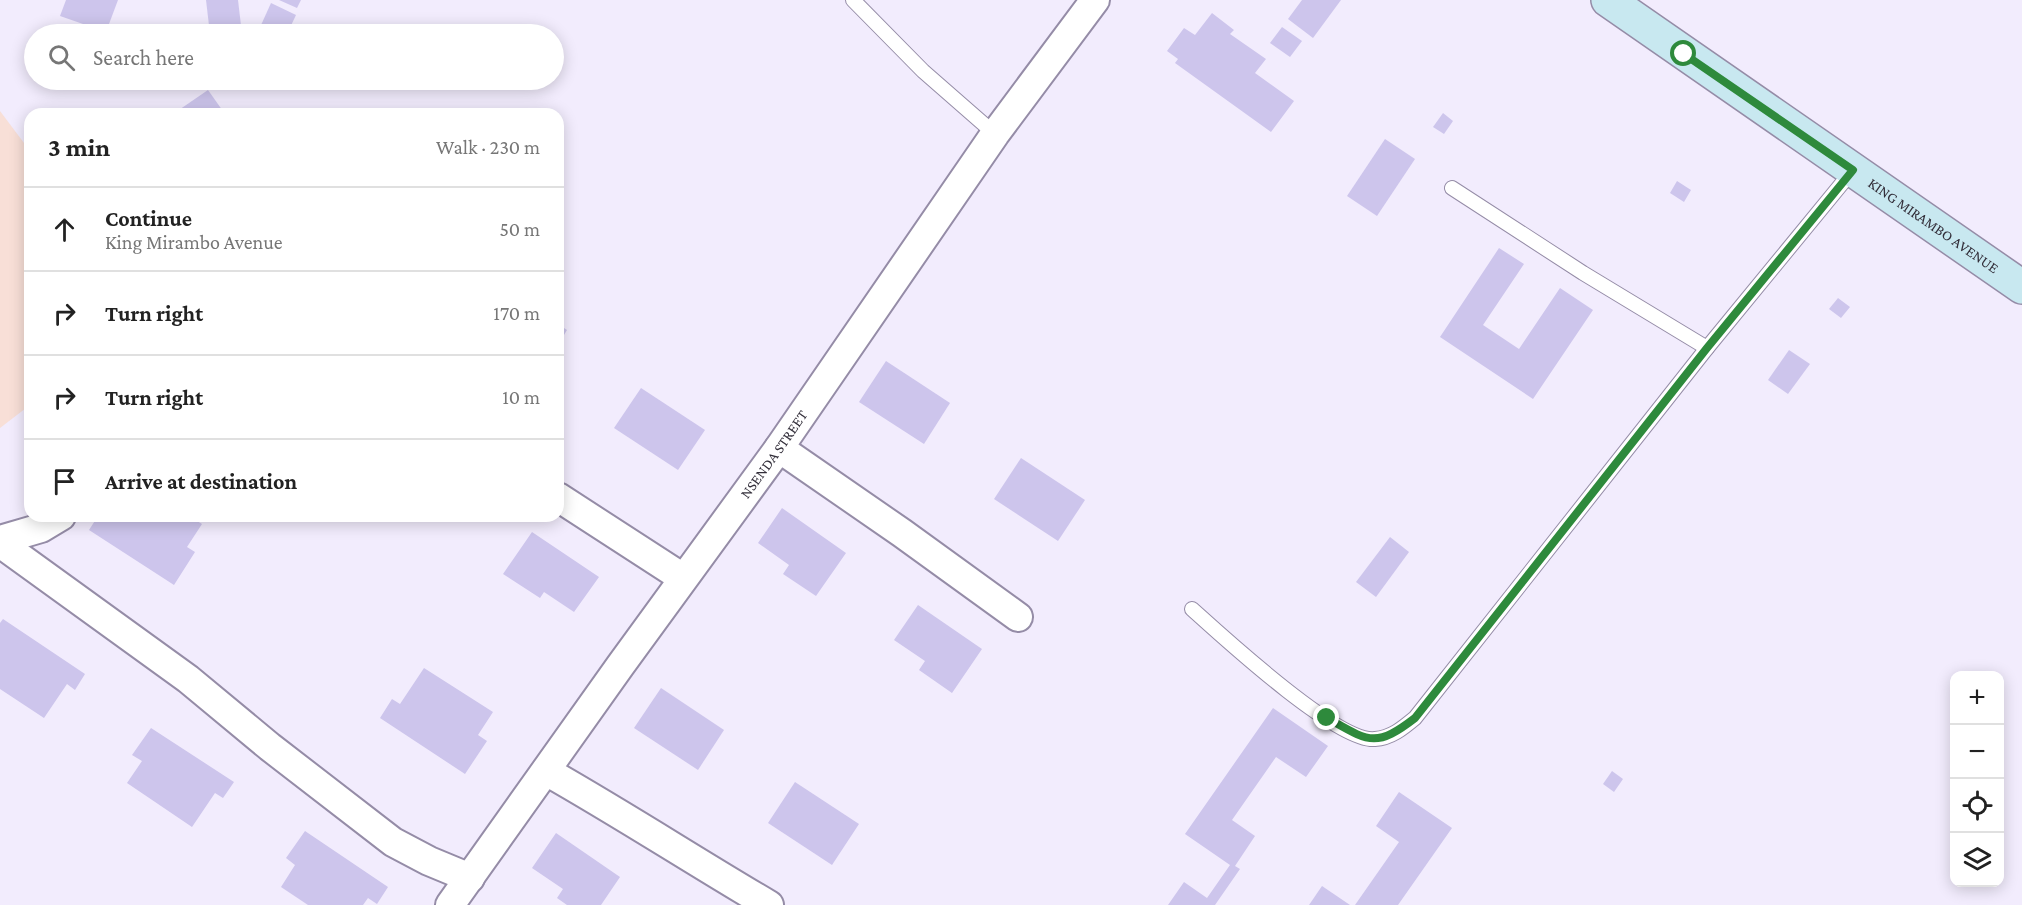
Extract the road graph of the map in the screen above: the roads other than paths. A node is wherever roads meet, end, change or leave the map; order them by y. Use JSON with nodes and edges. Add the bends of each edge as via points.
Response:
{"nodes":[{"id":1,"x":853,"y":0,"type":"edge"},
{"id":2,"x":1095,"y":0,"type":"edge"},
{"id":3,"x":1608,"y":0,"type":"edge"},
{"id":4,"x":995,"y":134,"type":"junction"},
{"id":5,"x":1853,"y":170,"type":"junction"},
{"id":6,"x":1452,"y":188,"type":"dead end"},
{"id":7,"x":2022,"y":287,"type":"edge"},
{"id":8,"x":1707,"y":348,"type":"junction"},
{"id":9,"x":779,"y":448,"type":"junction"},
{"id":10,"x":564,"y":501,"type":"edge"},
{"id":11,"x":52,"y":522,"type":"edge"},
{"id":12,"x":0,"y":542,"type":"edge"},
{"id":13,"x":683,"y":578,"type":"junction"},
{"id":14,"x":1192,"y":609,"type":"dead end"},
{"id":15,"x":1018,"y":617,"type":"dead end"},
{"id":16,"x":546,"y":771,"type":"junction"},
{"id":17,"x":470,"y":878,"type":"junction"},
{"id":18,"x":450,"y":905,"type":"edge"},
{"id":19,"x":769,"y":905,"type":"edge"}],
"edges":[{"from":1,"to":4,"type":"lane","via":[[923,71]]},
{"from":2,"to":4,"type":"street","name":"NSENDA STREET"},
{"from":3,"to":5,"type":"main road","name":"KING MIRAMBO AVENUE"},
{"from":4,"to":9,"type":"street","name":"NSENDA STREET"},
{"from":5,"to":7,"type":"main road","name":"KING MIRAMBO AVENUE"},
{"from":5,"to":8,"type":"lane"},
{"from":6,"to":8,"type":"lane"},
{"from":8,"to":14,"type":"lane","via":[[1415,718],[1395,734],[1373,740],[1327,718],[1267,676]]},
{"from":9,"to":13,"type":"street","name":"NSENDA STREET"},
{"from":9,"to":15,"type":"street"},
{"from":10,"to":13,"type":"street"},
{"from":11,"to":12,"type":"street"},
{"from":12,"to":17,"type":"street","via":[[188,679],[393,842]]},
{"from":13,"to":16,"type":"street","name":"NSENDA STREET"},
{"from":16,"to":17,"type":"street","name":"NSENDA STREET"},
{"from":16,"to":19,"type":"street"},
{"from":17,"to":18,"type":"street","name":"NSENDA STREET"}]}
